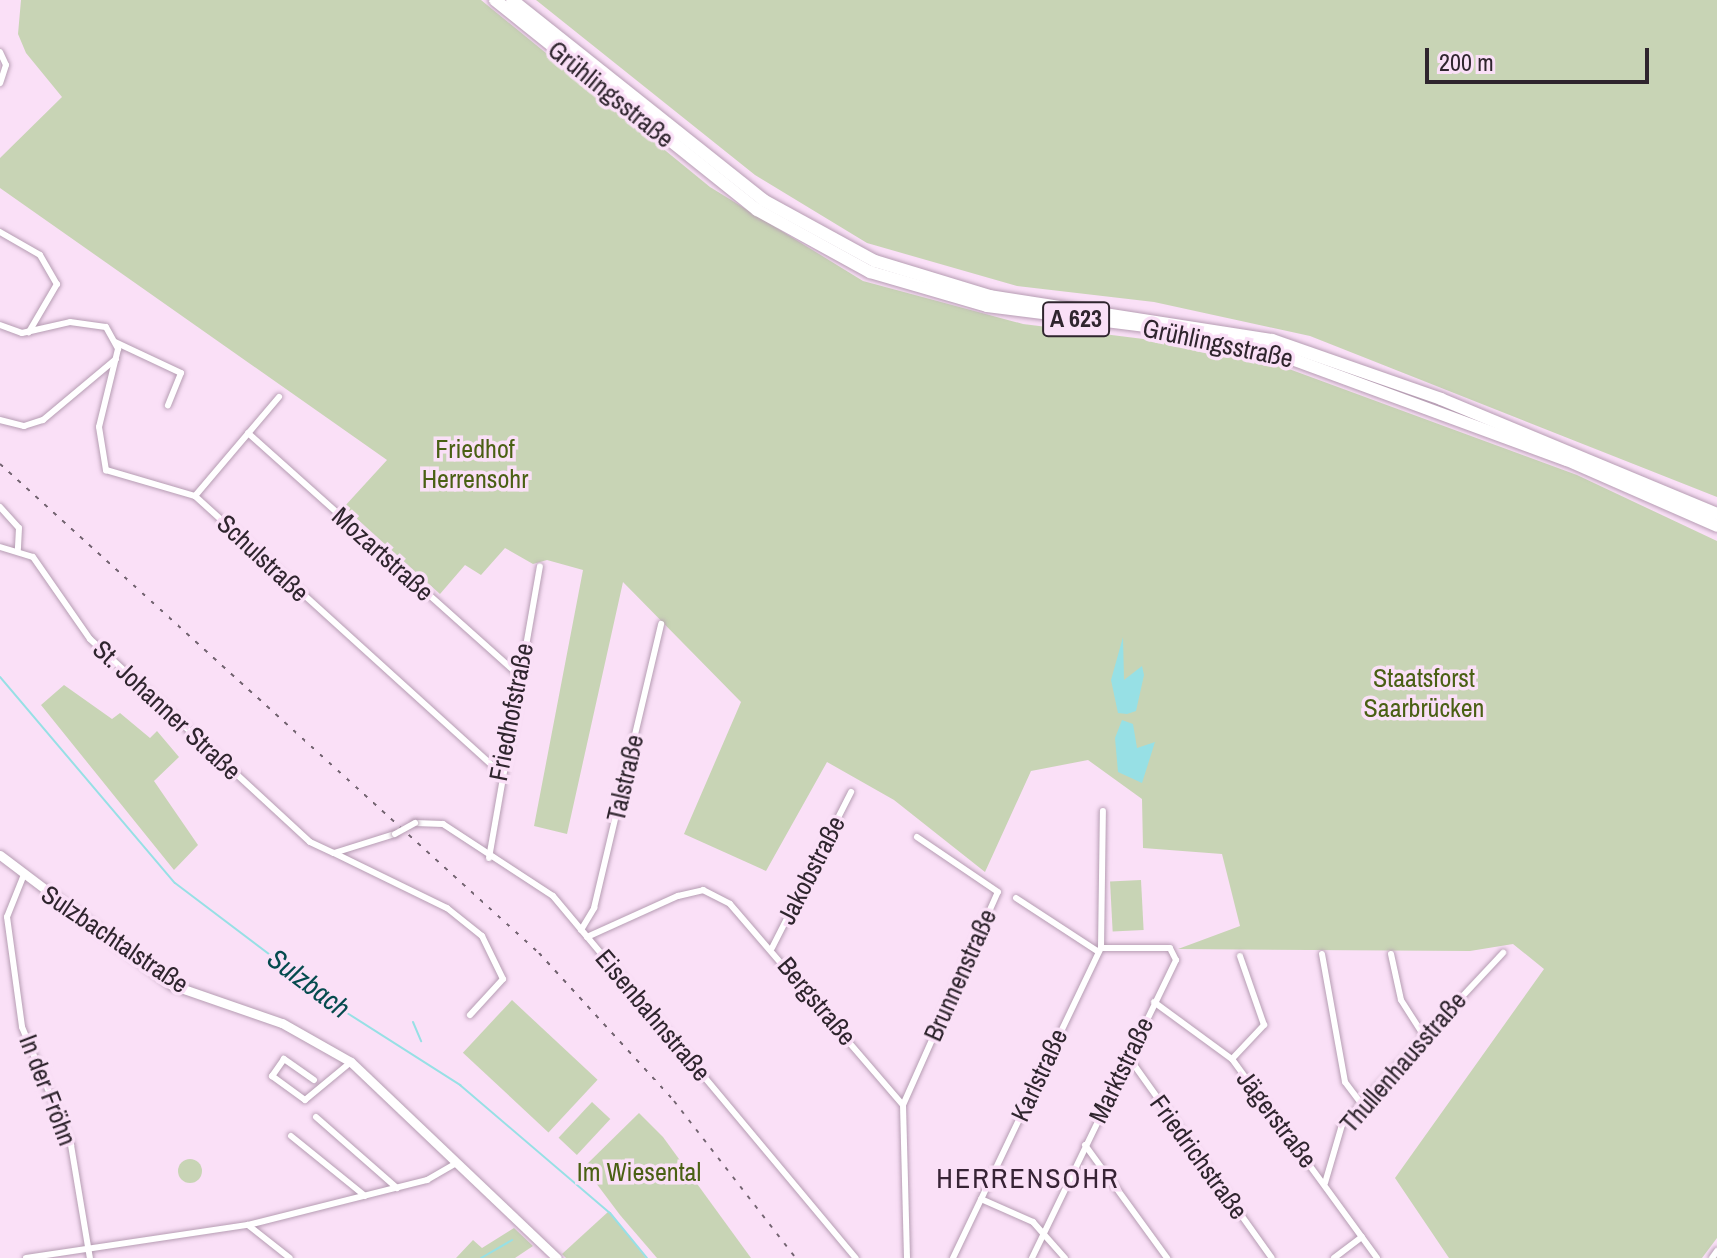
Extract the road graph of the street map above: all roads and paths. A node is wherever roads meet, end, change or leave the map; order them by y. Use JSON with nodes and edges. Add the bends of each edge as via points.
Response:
{"nodes":[{"id":1,"x":495,"y":0,"type":"edge"},
{"id":2,"x":512,"y":0,"type":"edge"},
{"id":3,"x":0,"y":52,"type":"edge"},
{"id":4,"x":0,"y":83,"type":"edge"},
{"id":5,"x":0,"y":232,"type":"edge"},
{"id":6,"x":0,"y":325,"type":"edge"},
{"id":7,"x":29,"y":332,"type":"junction"},
{"id":8,"x":115,"y":342,"type":"junction"},
{"id":9,"x":116,"y":359,"type":"junction"},
{"id":10,"x":279,"y":397,"type":"dead end"},
{"id":11,"x":168,"y":406,"type":"dead end"},
{"id":12,"x":0,"y":413,"type":"edge"},
{"id":13,"x":0,"y":420,"type":"edge"},
{"id":14,"x":17,"y":424,"type":"junction"},
{"id":15,"x":248,"y":433,"type":"junction"},
{"id":16,"x":195,"y":496,"type":"junction"},
{"id":17,"x":0,"y":507,"type":"edge"},
{"id":18,"x":1717,"y":514,"type":"edge"},
{"id":19,"x":1717,"y":526,"type":"edge"},
{"id":20,"x":0,"y":547,"type":"edge"},
{"id":21,"x":18,"y":549,"type":"junction"},
{"id":22,"x":540,"y":566,"type":"dead end"},
{"id":23,"x":661,"y":624,"type":"dead end"},
{"id":24,"x":518,"y":674,"type":"junction"},
{"id":25,"x":499,"y":772,"type":"junction"},
{"id":26,"x":851,"y":792,"type":"dead end"},
{"id":27,"x":1103,"y":811,"type":"dead end"},
{"id":28,"x":917,"y":837,"type":"dead end"},
{"id":29,"x":334,"y":853,"type":"junction"},
{"id":30,"x":0,"y":855,"type":"edge"},
{"id":31,"x":489,"y":858,"type":"junction"},
{"id":32,"x":23,"y":877,"type":"junction"},
{"id":33,"x":1016,"y":898,"type":"dead end"},
{"id":34,"x":581,"y":930,"type":"junction"},
{"id":35,"x":587,"y":937,"type":"junction"},
{"id":36,"x":772,"y":948,"type":"junction"},
{"id":37,"x":1099,"y":949,"type":"junction"},
{"id":38,"x":1503,"y":953,"type":"dead end"},
{"id":39,"x":1322,"y":954,"type":"dead end"},
{"id":40,"x":1391,"y":954,"type":"dead end"},
{"id":41,"x":1240,"y":956,"type":"dead end"},
{"id":42,"x":1154,"y":1002,"type":"junction"},
{"id":43,"x":470,"y":1015,"type":"dead end"},
{"id":44,"x":1424,"y":1036,"type":"junction"},
{"id":45,"x":1127,"y":1055,"type":"junction"},
{"id":46,"x":1232,"y":1059,"type":"junction"},
{"id":47,"x":351,"y":1062,"type":"junction"},
{"id":48,"x":314,"y":1080,"type":"dead end"},
{"id":49,"x":1361,"y":1103,"type":"junction"},
{"id":50,"x":903,"y":1105,"type":"junction"},
{"id":51,"x":316,"y":1117,"type":"dead end"},
{"id":52,"x":291,"y":1136,"type":"dead end"},
{"id":53,"x":1085,"y":1145,"type":"junction"},
{"id":54,"x":456,"y":1163,"type":"junction"},
{"id":55,"x":1325,"y":1183,"type":"junction"},
{"id":56,"x":397,"y":1188,"type":"junction"},
{"id":57,"x":365,"y":1196,"type":"junction"},
{"id":58,"x":981,"y":1199,"type":"junction"},
{"id":59,"x":248,"y":1225,"type":"junction"},
{"id":60,"x":1045,"y":1230,"type":"junction"},
{"id":61,"x":1362,"y":1237,"type":"junction"},
{"id":62,"x":90,"y":1248,"type":"junction"},
{"id":63,"x":1717,"y":1251,"type":"edge"},
{"id":64,"x":26,"y":1258,"type":"edge"},
{"id":65,"x":90,"y":1258,"type":"edge"},
{"id":66,"x":290,"y":1258,"type":"edge"},
{"id":67,"x":557,"y":1258,"type":"edge"},
{"id":68,"x":856,"y":1258,"type":"edge"},
{"id":69,"x":907,"y":1258,"type":"edge"},
{"id":70,"x":953,"y":1258,"type":"edge"},
{"id":71,"x":1032,"y":1258,"type":"edge"},
{"id":72,"x":1065,"y":1258,"type":"edge"},
{"id":73,"x":1167,"y":1258,"type":"edge"},
{"id":74,"x":1272,"y":1258,"type":"edge"},
{"id":75,"x":1334,"y":1258,"type":"edge"},
{"id":76,"x":1377,"y":1258,"type":"edge"},
{"id":77,"x":1712,"y":1258,"type":"edge"}],
"edges":[{"from":1,"to":19,"type":"highway","name":"Grühlingsstraße","number":"A 623","via":[[757,210],[870,272],[987,306],[1170,329],[1270,351],[1539,449]]},
{"from":2,"to":18,"type":"highway","number":"A 623","via":[[763,200],[875,261],[990,296],[1272,340],[1441,399]]},
{"from":3,"to":4,"type":"street"},
{"from":5,"to":7,"type":"street","via":[[40,255],[57,284]]},
{"from":6,"to":7,"type":"street"},
{"from":7,"to":8,"type":"street","via":[[87,322],[106,327]]},
{"from":8,"to":9,"type":"street","name":"Schulstraße"},
{"from":8,"to":11,"type":"street","via":[[181,373]]},
{"from":9,"to":14,"type":"street","via":[[43,420]]},
{"from":9,"to":16,"type":"street","name":"Schulstraße","via":[[99,427],[106,470]]},
{"from":10,"to":15,"type":"street"},
{"from":12,"to":14,"type":"street"},
{"from":13,"to":14,"type":"street"},
{"from":15,"to":16,"type":"street"},
{"from":15,"to":24,"type":"street","name":"Mozartstraße"},
{"from":16,"to":25,"type":"street","name":"Schulstraße"},
{"from":17,"to":21,"type":"street","name":"St. Johanner Straße","via":[[19,528]]},
{"from":20,"to":21,"type":"street"},
{"from":21,"to":29,"type":"street","name":"St. Johanner Straße","via":[[56,585],[90,639],[200,734],[281,819]]},
{"from":22,"to":24,"type":"street","name":"Friedhofstraße"},
{"from":23,"to":34,"type":"street","name":"Talstraße","via":[[594,908]]},
{"from":24,"to":25,"type":"street","name":"Friedhofstraße"},
{"from":25,"to":31,"type":"street","name":"Friedhofstraße"},
{"from":26,"to":36,"type":"street","name":"Jakobstraße"},
{"from":27,"to":37,"type":"street","name":"Karlstraße"},
{"from":28,"to":50,"type":"street","name":"Brunnenstraße","via":[[998,892]]},
{"from":29,"to":31,"type":"street","name":"Eisenbahnstraße","bridge":true,"via":[[415,823],[443,824]]},
{"from":29,"to":43,"type":"street","name":"St. Johanner Straße","via":[[447,908],[482,936],[503,979]]},
{"from":30,"to":32,"type":"main road","name":"Sulzbachtalstraße"},
{"from":31,"to":34,"type":"street","name":"Eisenbahnstraße","via":[[538,884]]},
{"from":32,"to":47,"type":"main road","name":"Sulzbachtalstraße","via":[[172,985],[282,1023]]},
{"from":32,"to":62,"type":"street","name":"In der Fröhn","via":[[7,917],[22,1027],[71,1145]]},
{"from":33,"to":37,"type":"street"},
{"from":34,"to":35,"type":"street","name":"Eisenbahnstraße"},
{"from":35,"to":36,"type":"street","name":"Bergstraße","via":[[703,890],[720,895]]},
{"from":35,"to":68,"type":"street","name":"Eisenbahnstraße"},
{"from":36,"to":50,"type":"street","name":"Bergstraße"},
{"from":37,"to":42,"type":"street","name":"Marktstraße","via":[[1176,952]]},
{"from":37,"to":58,"type":"street","name":"Karlstraße"},
{"from":38,"to":44,"type":"street","name":"Thullenhausstraße"},
{"from":39,"to":49,"type":"street","via":[[1345,1082]]},
{"from":40,"to":44,"type":"street","via":[[1401,1000]]},
{"from":41,"to":46,"type":"street","via":[[1264,1025]]},
{"from":42,"to":45,"type":"street","name":"Marktstraße"},
{"from":42,"to":46,"type":"street","name":"Jägerstraße"},
{"from":44,"to":49,"type":"street","name":"Thullenhausstraße"},
{"from":45,"to":53,"type":"street","name":"Marktstraße"},
{"from":45,"to":74,"type":"street","name":"Friedrichstraße"},
{"from":46,"to":55,"type":"street","name":"Jägerstraße"},
{"from":47,"to":48,"type":"street","via":[[305,1100],[272,1076],[284,1059]]},
{"from":47,"to":54,"type":"main road","name":"Sulzbachtalstraße"},
{"from":49,"to":55,"type":"street","name":"Thullenhausstraße","via":[[1336,1135],[1334,1172]]},
{"from":50,"to":69,"type":"street"},
{"from":51,"to":56,"type":"street"},
{"from":52,"to":57,"type":"street"},
{"from":53,"to":60,"type":"street","name":"Marktstraße"},
{"from":53,"to":73,"type":"street"},
{"from":54,"to":56,"type":"street"},
{"from":54,"to":67,"type":"main road","name":"Sulzbachtalstraße"},
{"from":55,"to":61,"type":"street","name":"Jägerstraße"},
{"from":56,"to":57,"type":"street"},
{"from":57,"to":59,"type":"street"},
{"from":58,"to":60,"type":"street"},
{"from":58,"to":70,"type":"street","name":"Karlstraße"},
{"from":59,"to":62,"type":"street"},
{"from":59,"to":66,"type":"street"},
{"from":60,"to":71,"type":"street","name":"Marktstraße"},
{"from":60,"to":72,"type":"street"},
{"from":61,"to":75,"type":"street"},
{"from":61,"to":76,"type":"street","name":"Jägerstraße"},
{"from":62,"to":64,"type":"street"},
{"from":62,"to":65,"type":"street","name":"In der Fröhn"},
{"from":63,"to":77,"type":"street"}]}
